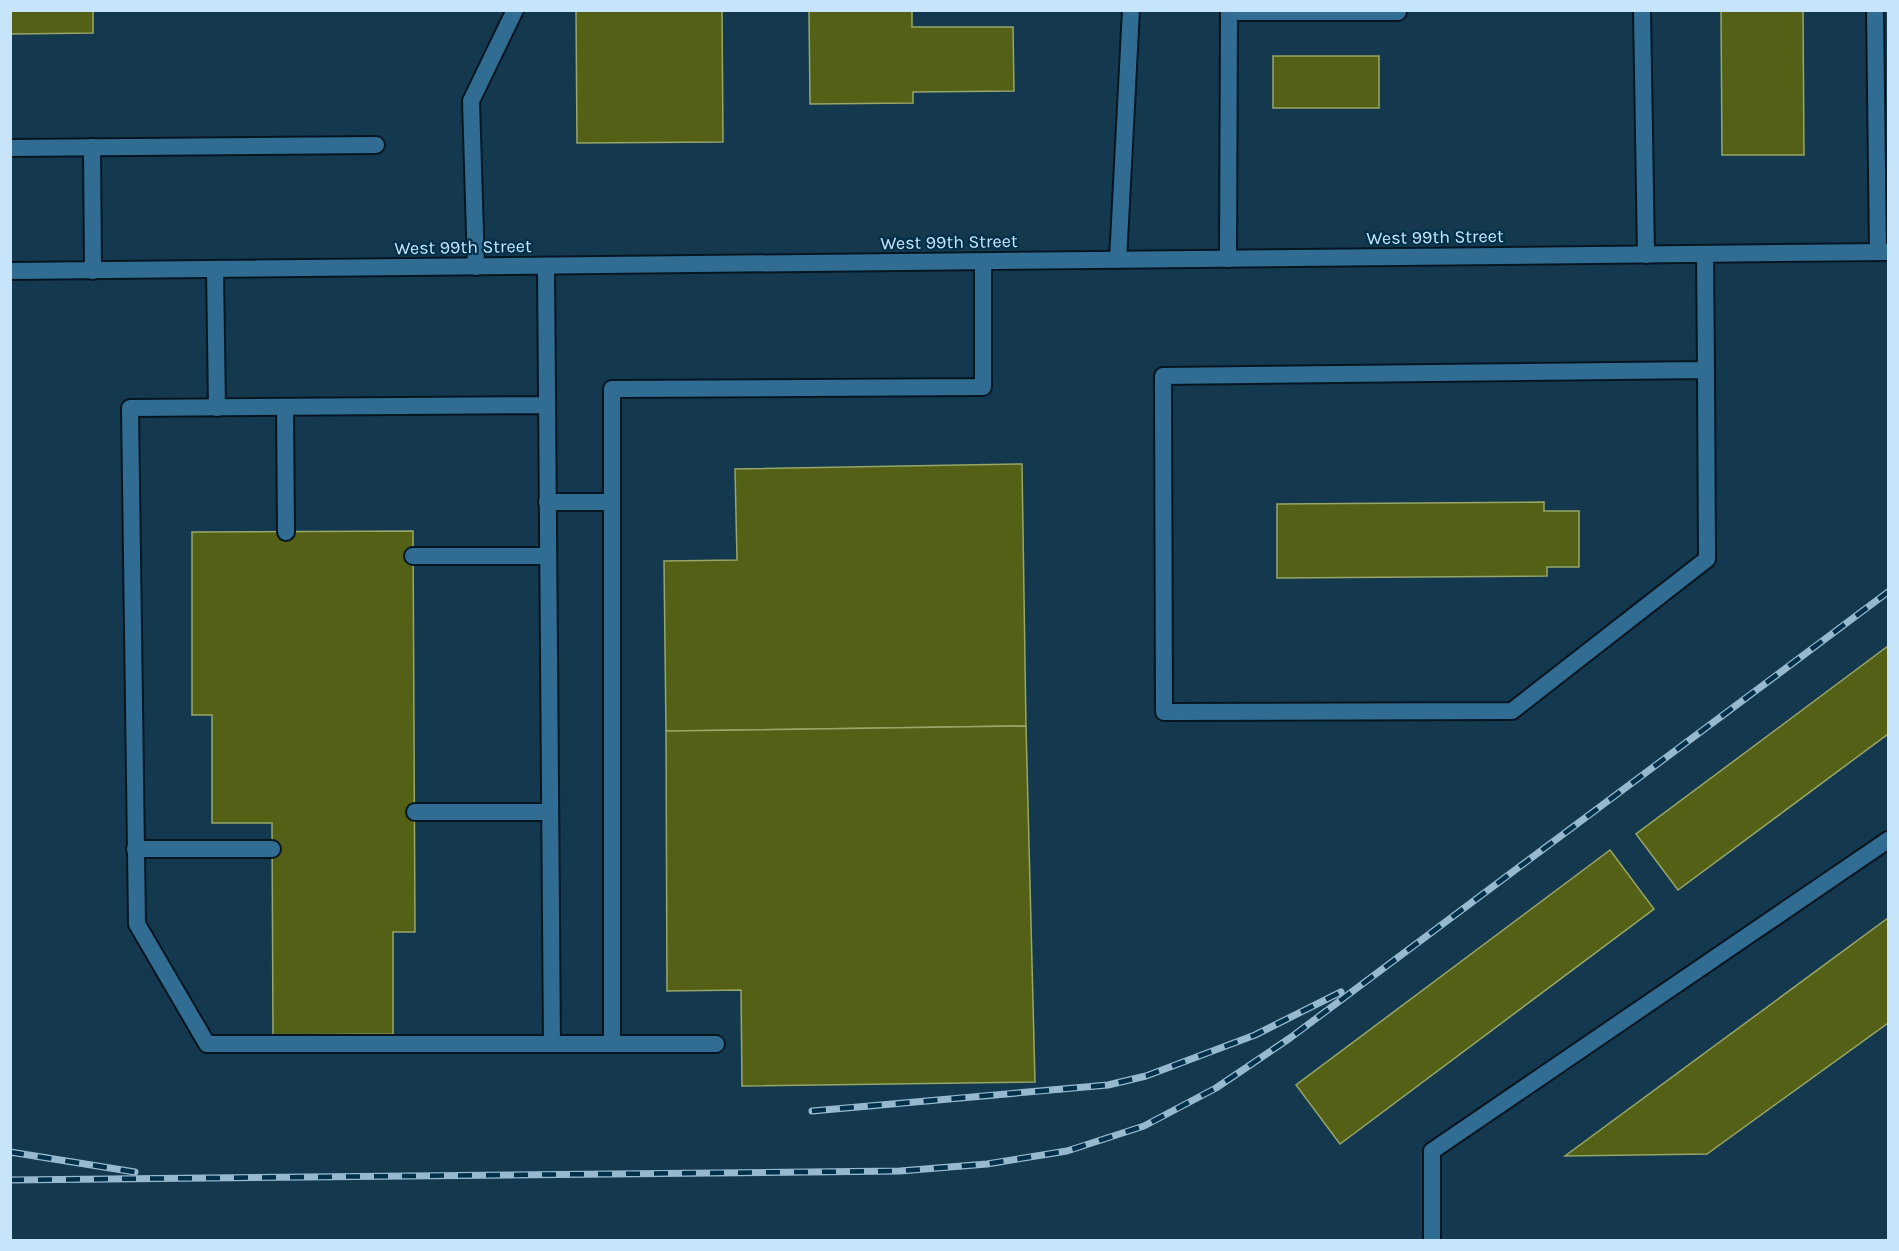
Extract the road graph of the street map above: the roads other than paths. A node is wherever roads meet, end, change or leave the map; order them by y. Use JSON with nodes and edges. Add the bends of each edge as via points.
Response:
{"nodes":[{"id":1,"x":515,"y":10,"type":"edge"},
{"id":2,"x":1131,"y":10,"type":"edge"},
{"id":3,"x":1642,"y":10,"type":"edge"},
{"id":4,"x":1875,"y":10,"type":"edge"},
{"id":5,"x":1398,"y":12,"type":"dead end"},
{"id":6,"x":376,"y":145,"type":"dead end"},
{"id":7,"x":92,"y":147,"type":"junction"},
{"id":8,"x":10,"y":148,"type":"edge"},
{"id":9,"x":1883,"y":252,"type":"edge"},
{"id":10,"x":1705,"y":254,"type":"junction"},
{"id":11,"x":1646,"y":255,"type":"junction"},
{"id":12,"x":1228,"y":259,"type":"junction"},
{"id":13,"x":1118,"y":260,"type":"junction"},
{"id":14,"x":982,"y":262,"type":"junction"},
{"id":15,"x":546,"y":266,"type":"junction"},
{"id":16,"x":476,"y":267,"type":"junction"},
{"id":17,"x":215,"y":269,"type":"junction"},
{"id":18,"x":93,"y":271,"type":"junction"},
{"id":19,"x":10,"y":272,"type":"edge"},
{"id":20,"x":1706,"y":370,"type":"junction"},
{"id":21,"x":546,"y":405,"type":"junction"},
{"id":22,"x":285,"y":407,"type":"junction"},
{"id":23,"x":217,"y":408,"type":"junction"},
{"id":24,"x":547,"y":502,"type":"junction"},
{"id":25,"x":612,"y":502,"type":"junction"},
{"id":26,"x":286,"y":532,"type":"dead end"},
{"id":27,"x":413,"y":556,"type":"dead end"},
{"id":28,"x":548,"y":556,"type":"junction"},
{"id":29,"x":415,"y":812,"type":"dead end"},
{"id":30,"x":550,"y":812,"type":"junction"},
{"id":31,"x":1888,"y":840,"type":"edge"},
{"id":32,"x":135,"y":849,"type":"junction"},
{"id":33,"x":272,"y":849,"type":"dead end"},
{"id":34,"x":552,"y":1044,"type":"junction"},
{"id":35,"x":612,"y":1044,"type":"junction"},
{"id":36,"x":716,"y":1044,"type":"dead end"},
{"id":37,"x":1432,"y":1240,"type":"edge"}],
"edges":[{"from":1,"to":16,"type":"street","via":[[471,101]]},
{"from":2,"to":13,"type":"street"},
{"from":3,"to":11,"type":"street"},
{"from":4,"to":9,"type":"street"},
{"from":5,"to":12,"type":"street","via":[[1229,12]]},
{"from":6,"to":7,"type":"street"},
{"from":7,"to":8,"type":"street"},
{"from":7,"to":18,"type":"street"},
{"from":9,"to":10,"type":"street","name":"West 99th Street"},
{"from":10,"to":11,"type":"street","name":"West 99th Street"},
{"from":10,"to":20,"type":"street"},
{"from":11,"to":12,"type":"street","name":"West 99th Street"},
{"from":12,"to":13,"type":"street","name":"West 99th Street"},
{"from":13,"to":14,"type":"street","name":"West 99th Street"},
{"from":14,"to":15,"type":"street","name":"West 99th Street"},
{"from":14,"to":25,"type":"street","via":[[982,387],[612,389]]},
{"from":15,"to":16,"type":"street","name":"West 99th Street"},
{"from":15,"to":21,"type":"street"},
{"from":16,"to":17,"type":"street","name":"West 99th Street"},
{"from":17,"to":18,"type":"street","name":"West 99th Street"},
{"from":17,"to":23,"type":"street"},
{"from":18,"to":19,"type":"street","name":"West 99th Street"},
{"from":20,"to":20,"type":"street","via":[[1707,559],[1512,711],[1164,712],[1163,376]]},
{"from":21,"to":22,"type":"street"},
{"from":21,"to":24,"type":"street"},
{"from":22,"to":23,"type":"street"},
{"from":22,"to":26,"type":"street"},
{"from":23,"to":32,"type":"street","via":[[130,408]]},
{"from":24,"to":25,"type":"street"},
{"from":24,"to":28,"type":"street"},
{"from":25,"to":35,"type":"street"},
{"from":27,"to":28,"type":"street"},
{"from":28,"to":30,"type":"street"},
{"from":29,"to":30,"type":"street"},
{"from":30,"to":34,"type":"street"},
{"from":31,"to":37,"type":"street","via":[[1432,1151]]},
{"from":32,"to":33,"type":"street"},
{"from":32,"to":34,"type":"street","via":[[137,924],[207,1044]]},
{"from":34,"to":35,"type":"street"},
{"from":35,"to":36,"type":"street"}]}
